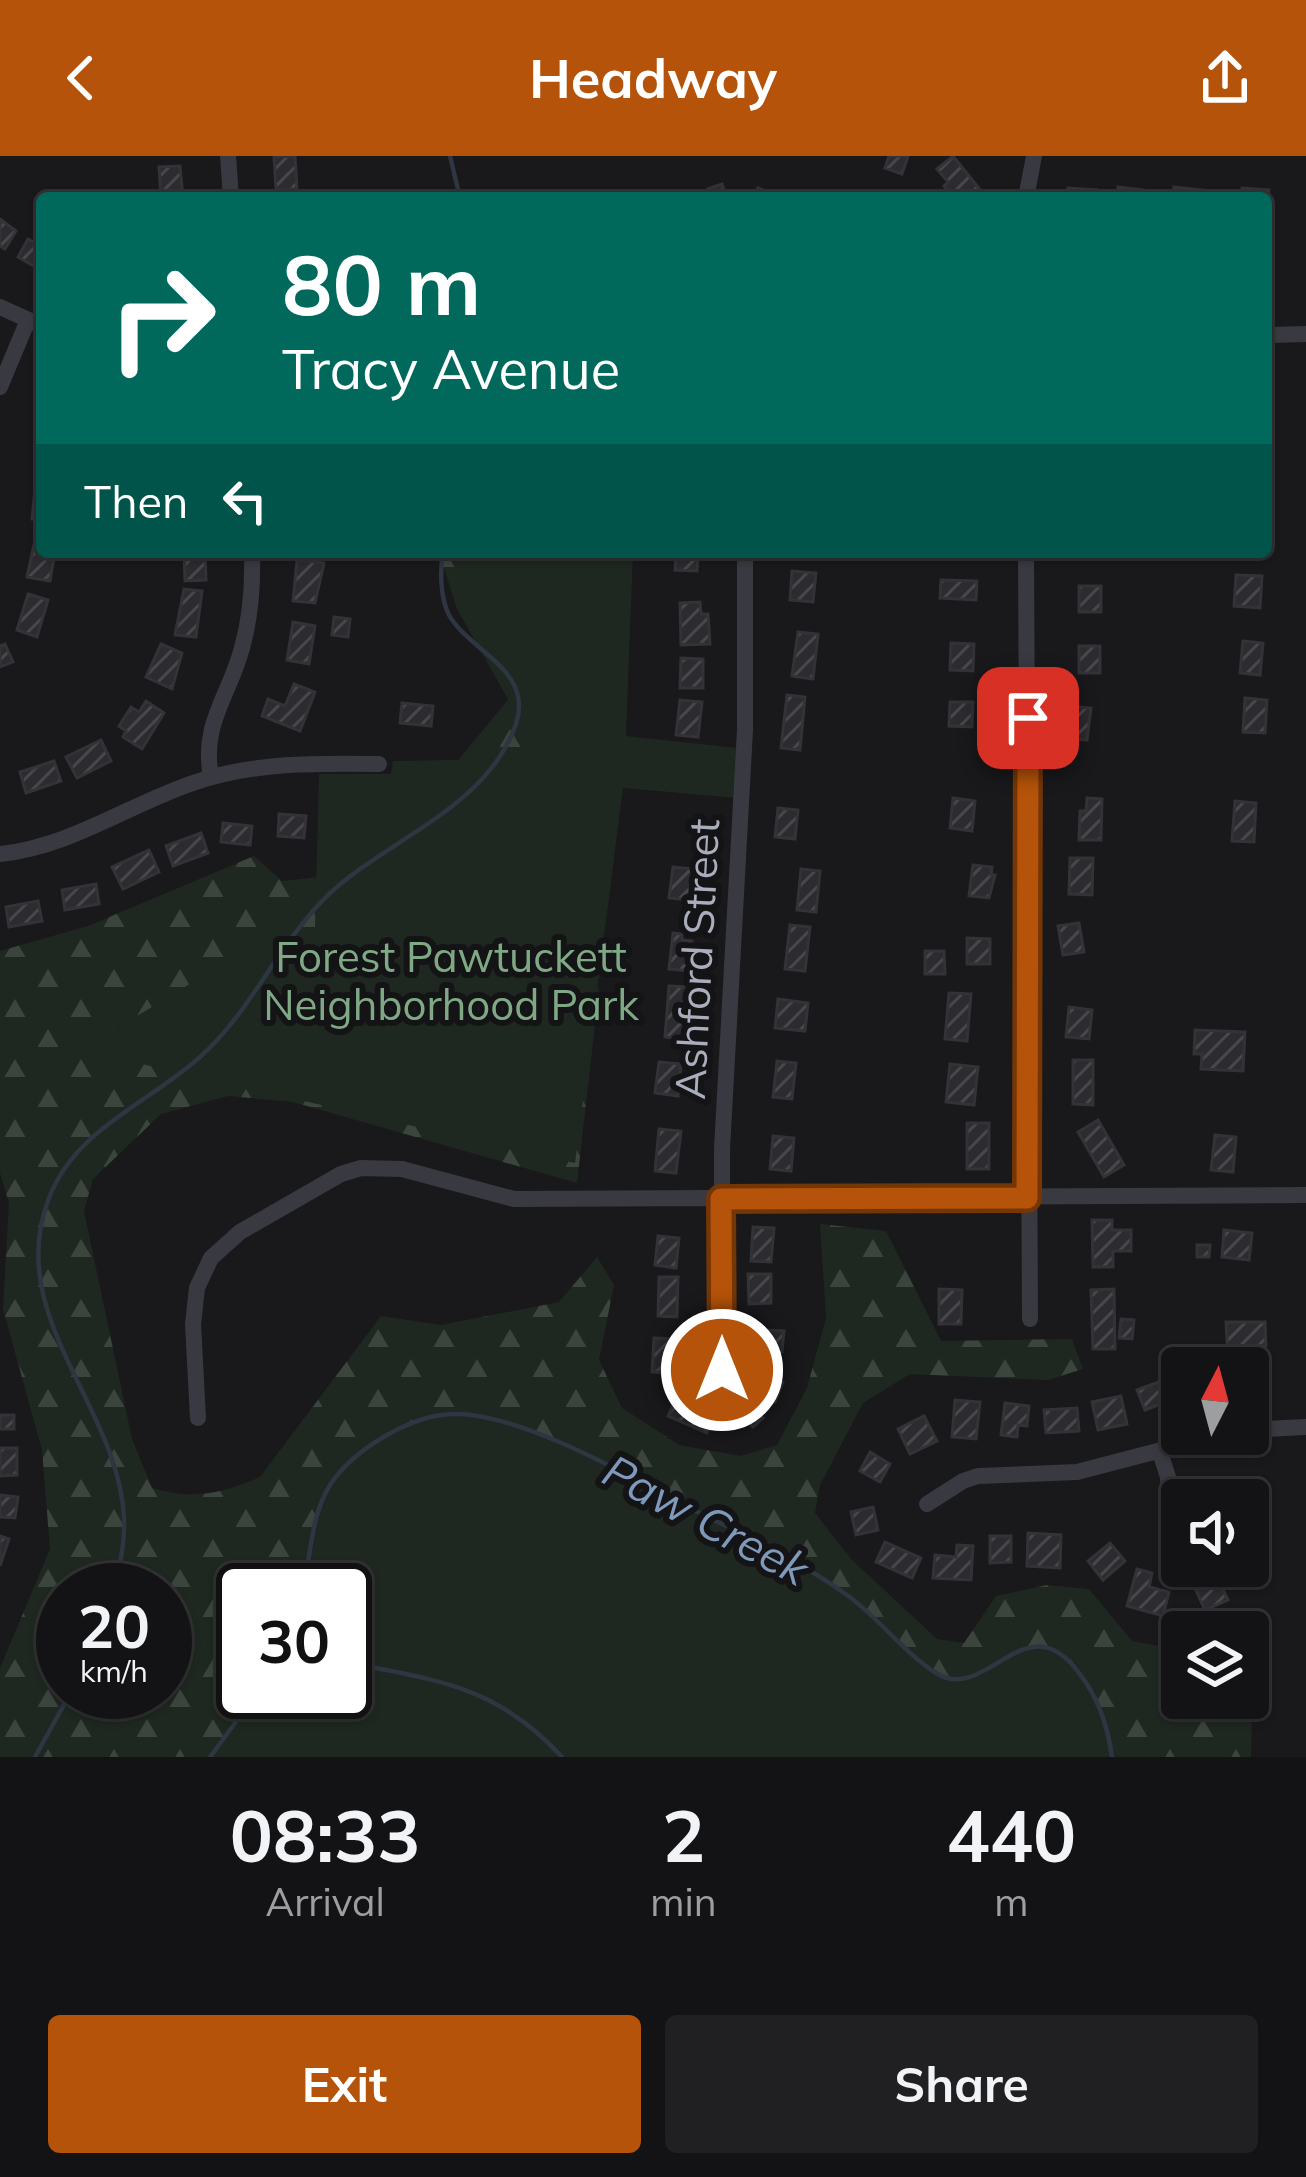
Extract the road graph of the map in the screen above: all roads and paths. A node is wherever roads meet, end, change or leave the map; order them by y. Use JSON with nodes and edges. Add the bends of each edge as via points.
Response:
{"nodes":[{"id":1,"x":228,"y":156,"type":"edge"},
{"id":2,"x":1034,"y":156,"type":"edge"},
{"id":3,"x":231,"y":192,"type":"edge"},
{"id":4,"x":1027,"y":192,"type":"edge"},
{"id":5,"x":0,"y":307,"type":"edge"},
{"id":6,"x":35,"y":323,"type":"edge"},
{"id":7,"x":1272,"y":334,"type":"edge"},
{"id":8,"x":1306,"y":334,"type":"edge"},
{"id":9,"x":0,"y":386,"type":"edge"},
{"id":10,"x":252,"y":558,"type":"edge"},
{"id":11,"x":745,"y":558,"type":"edge"},
{"id":12,"x":1026,"y":558,"type":"edge"},
{"id":13,"x":379,"y":764,"type":"dead end"},
{"id":14,"x":211,"y":777,"type":"junction"},
{"id":15,"x":0,"y":854,"type":"edge"},
{"id":16,"x":1306,"y":1195,"type":"edge"},
{"id":17,"x":1027,"y":1198,"type":"junction"},
{"id":18,"x":721,"y":1199,"type":"junction"},
{"id":19,"x":1030,"y":1318,"type":"dead end"},
{"id":20,"x":722,"y":1370,"type":"dead end"},
{"id":21,"x":198,"y":1418,"type":"dead end"},
{"id":22,"x":1306,"y":1426,"type":"edge"},
{"id":23,"x":1269,"y":1429,"type":"edge"},
{"id":24,"x":1160,"y":1452,"type":"joint"},
{"id":25,"x":1168,"y":1479,"type":"edge"},
{"id":26,"x":927,"y":1504,"type":"dead end"}],
"edges":[{"from":1,"to":3,"type":"street"},
{"from":2,"to":4,"type":"street"},
{"from":5,"to":6,"type":"street"},
{"from":6,"to":9,"type":"street"},
{"from":7,"to":8,"type":"street"},
{"from":10,"to":14,"type":"street","via":[[242,651],[211,724]]},
{"from":11,"to":18,"type":"street","name":"Ashford Street","via":[[745,730]]},
{"from":12,"to":17,"type":"street"},
{"from":13,"to":14,"type":"street","via":[[272,766]]},
{"from":14,"to":15,"type":"street","via":[[56,841]]},
{"from":16,"to":17,"type":"street"},
{"from":17,"to":18,"type":"street"},
{"from":17,"to":19,"type":"street"},
{"from":18,"to":20,"type":"street","name":"Ashford Street"},
{"from":18,"to":21,"type":"street","via":[[514,1199],[389,1167],[341,1174],[240,1232],[202,1273],[194,1305]]},
{"from":22,"to":23,"type":"street"},
{"from":24,"to":25,"type":"street"},
{"from":24,"to":26,"type":"street","via":[[1077,1472],[978,1476]]}]}
